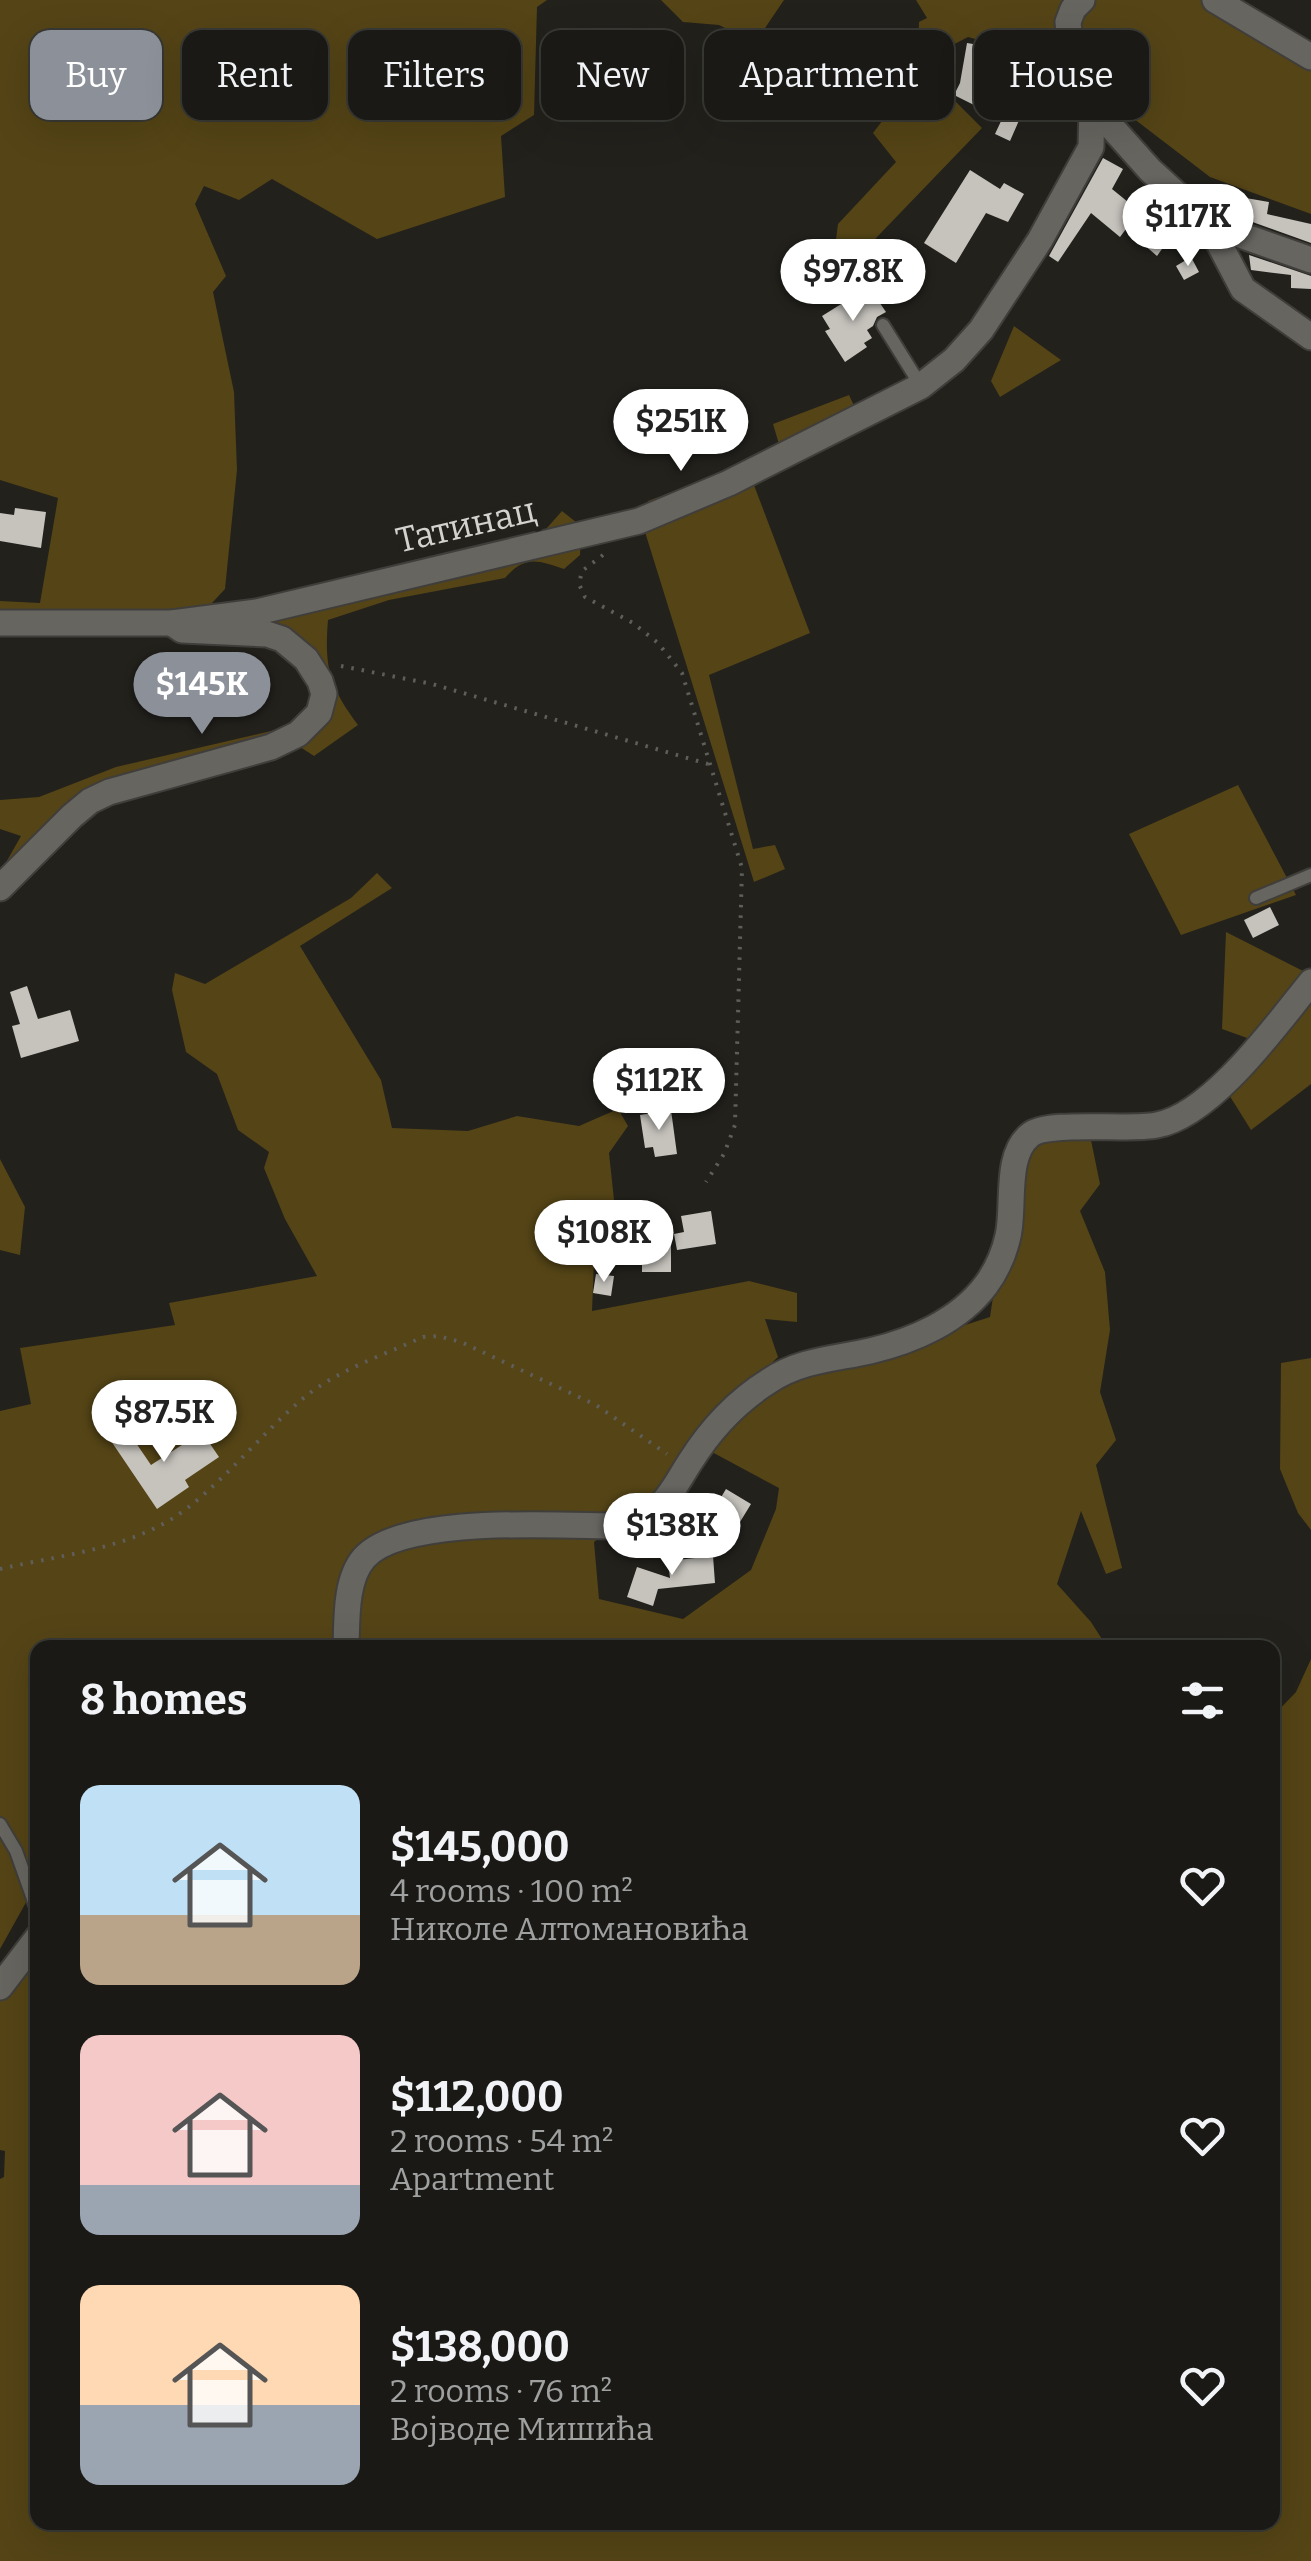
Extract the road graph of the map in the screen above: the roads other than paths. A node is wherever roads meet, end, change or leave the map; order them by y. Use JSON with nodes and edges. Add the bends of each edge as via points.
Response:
{"nodes":[{"id":1,"x":1215,"y":0,"type":"edge"},
{"id":2,"x":1076,"y":3,"type":"edge"},
{"id":3,"x":1069,"y":30,"type":"edge"},
{"id":4,"x":1311,"y":57,"type":"edge"},
{"id":5,"x":1092,"y":120,"type":"edge"},
{"id":6,"x":1105,"y":120,"type":"edge"},
{"id":7,"x":1209,"y":224,"type":"junction"},
{"id":8,"x":1311,"y":260,"type":"edge"},
{"id":9,"x":883,"y":325,"type":"dead end"},
{"id":10,"x":1311,"y":337,"type":"edge"},
{"id":11,"x":921,"y":386,"type":"junction"},
{"id":12,"x":0,"y":623,"type":"edge"},
{"id":13,"x":172,"y":623,"type":"junction"},
{"id":14,"x":1311,"y":875,"type":"edge"},
{"id":15,"x":0,"y":888,"type":"edge"},
{"id":16,"x":1256,"y":898,"type":"dead end"},
{"id":17,"x":1311,"y":982,"type":"edge"},
{"id":18,"x":659,"y":1507,"type":"junction"},
{"id":19,"x":708,"y":1545,"type":"dead end"},
{"id":20,"x":347,"y":1640,"type":"edge"},
{"id":21,"x":0,"y":1824,"type":"edge"},
{"id":22,"x":30,"y":1890,"type":"edge"},
{"id":23,"x":30,"y":1948,"type":"edge"},
{"id":24,"x":0,"y":1987,"type":"edge"}],
"edges":[{"from":1,"to":4,"type":"street"},
{"from":2,"to":3,"type":"street","name":"Татинац"},
{"from":5,"to":11,"type":"street","name":"Татинац","via":[[1091,147],[1040,240],[981,330]]},
{"from":6,"to":7,"type":"street","name":"Татинац"},
{"from":7,"to":8,"type":"street","name":"Татинац"},
{"from":7,"to":10,"type":"street","name":"Татинац","via":[[1243,289]]},
{"from":9,"to":11,"type":"lane"},
{"from":11,"to":13,"type":"street","name":"Татинац","via":[[729,484],[639,521],[257,612]]},
{"from":12,"to":13,"type":"street","name":"Татинац"},
{"from":13,"to":15,"type":"street","via":[[182,630],[282,639],[306,659],[324,694],[319,713],[298,734],[270,746],[90,801]]},
{"from":14,"to":16,"type":"lane"},
{"from":17,"to":18,"type":"street","via":[[1235,1072],[1181,1116],[1160,1125],[1046,1126],[1027,1137],[1014,1170],[1002,1259],[975,1297],[909,1340],[808,1362],[771,1379],[729,1412]]},
{"from":18,"to":19,"type":"lane"},
{"from":18,"to":20,"type":"street","via":[[620,1526],[460,1527],[378,1548],[362,1559],[351,1584]]},
{"from":21,"to":22,"type":"lane"},
{"from":23,"to":24,"type":"street"}]}
